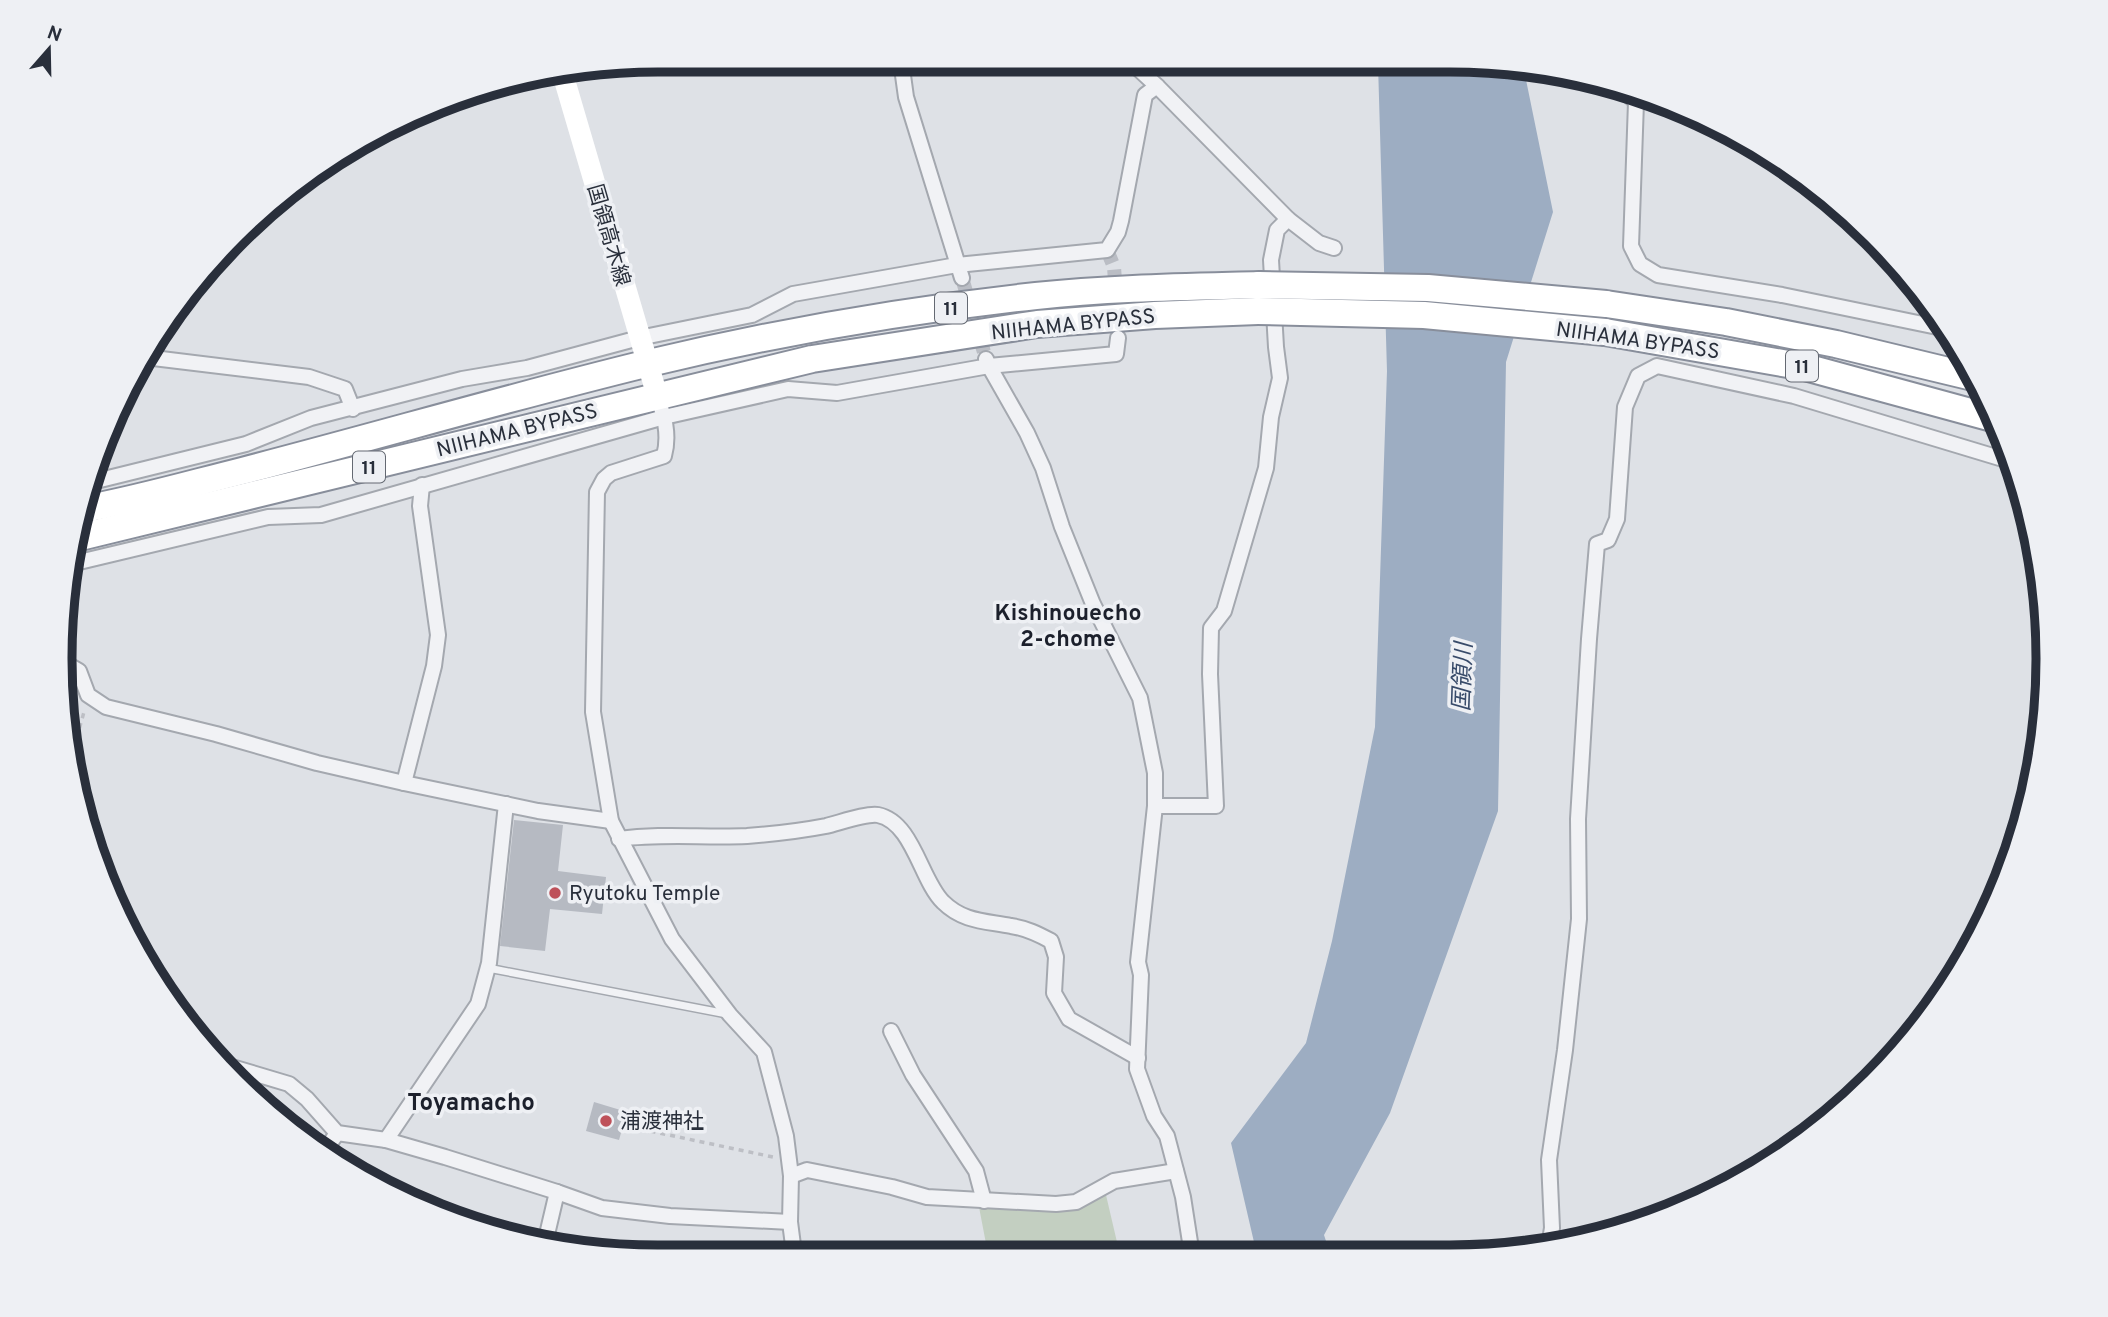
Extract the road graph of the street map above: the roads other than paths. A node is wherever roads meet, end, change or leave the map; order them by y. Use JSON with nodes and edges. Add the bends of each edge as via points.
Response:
{"nodes":[{"id":1,"x":903,"y":72,"type":"edge"},
{"id":2,"x":1142,"y":72,"type":"edge"},
{"id":3,"x":563,"y":80,"type":"edge"},
{"id":4,"x":1157,"y":86,"type":"junction"},
{"id":5,"x":1636,"y":102,"type":"edge"},
{"id":6,"x":1288,"y":219,"type":"junction"},
{"id":7,"x":1334,"y":248,"type":"dead end"},
{"id":8,"x":959,"y":272,"type":"junction"},
{"id":9,"x":1931,"y":324,"type":"edge"},
{"id":10,"x":639,"y":338,"type":"junction"},
{"id":11,"x":1118,"y":338,"type":"dead end"},
{"id":12,"x":154,"y":358,"type":"edge"},
{"id":13,"x":987,"y":362,"type":"junction"},
{"id":14,"x":647,"y":364,"type":"junction"},
{"id":15,"x":1963,"y":375,"type":"edge"},
{"id":16,"x":661,"y":406,"type":"junction"},
{"id":17,"x":353,"y":409,"type":"junction"},
{"id":18,"x":1984,"y":416,"type":"edge"},
{"id":19,"x":2001,"y":459,"type":"edge"},
{"id":20,"x":100,"y":480,"type":"edge"},
{"id":21,"x":422,"y":485,"type":"junction"},
{"id":22,"x":92,"y":507,"type":"edge"},
{"id":23,"x":85,"y":536,"type":"edge"},
{"id":24,"x":80,"y":562,"type":"edge"},
{"id":25,"x":72,"y":667,"type":"edge"},
{"id":26,"x":404,"y":783,"type":"junction"},
{"id":27,"x":506,"y":804,"type":"junction"},
{"id":28,"x":1155,"y":806,"type":"junction"},
{"id":29,"x":611,"y":821,"type":"junction"},
{"id":30,"x":619,"y":839,"type":"junction"},
{"id":31,"x":488,"y":968,"type":"junction"},
{"id":32,"x":730,"y":1015,"type":"junction"},
{"id":33,"x":891,"y":1031,"type":"dead end"},
{"id":34,"x":1138,"y":1058,"type":"junction"},
{"id":35,"x":241,"y":1070,"type":"edge"},
{"id":36,"x":337,"y":1133,"type":"junction"},
{"id":37,"x":386,"y":1140,"type":"junction"},
{"id":38,"x":330,"y":1144,"type":"edge"},
{"id":39,"x":1176,"y":1171,"type":"junction"},
{"id":40,"x":791,"y":1176,"type":"junction"},
{"id":41,"x":557,"y":1192,"type":"junction"},
{"id":42,"x":984,"y":1201,"type":"junction"},
{"id":43,"x":790,"y":1222,"type":"junction"},
{"id":44,"x":547,"y":1234,"type":"edge"},
{"id":45,"x":1551,"y":1236,"type":"edge"},
{"id":46,"x":793,"y":1245,"type":"edge"},
{"id":47,"x":1190,"y":1245,"type":"edge"}],
"edges":[{"from":1,"to":8,"type":"street"},
{"from":2,"to":4,"type":"street"},
{"from":3,"to":10,"type":"main road","name":"国領高木線"},
{"from":4,"to":6,"type":"street"},
{"from":4,"to":8,"type":"street","via":[[1145,95],[1121,221],[1107,250]]},
{"from":5,"to":9,"type":"street","via":[[1631,246],[1640,264],[1658,275]]},
{"from":6,"to":7,"type":"street","via":[[1319,243]]},
{"from":6,"to":28,"type":"street","via":[[1277,230],[1271,260],[1280,378],[1266,468],[1224,611],[1211,628],[1216,806]]},
{"from":8,"to":10,"type":"street","via":[[793,293],[752,315]]},
{"from":10,"to":14,"type":"main road","name":"国領高木線"},
{"from":10,"to":17,"type":"street"},
{"from":11,"to":13,"type":"street","via":[[1116,354]]},
{"from":12,"to":17,"type":"street","via":[[309,377],[345,389]]},
{"from":13,"to":16,"type":"street","via":[[836,393],[788,389]]},
{"from":13,"to":28,"type":"street","via":[[1043,468],[1093,604],[1140,698],[1155,773]]},
{"from":14,"to":15,"type":"highway","name":"NIIHAMA BYPASS","number":"11","bridge":true,"via":[[813,327],[1037,296],[1259,285],[1428,288],[1606,304],[1812,339]]},
{"from":14,"to":16,"type":"main road","name":"国領高木線"},
{"from":14,"to":22,"type":"highway","name":"NIIHAMA BYPASS","number":"11"},
{"from":16,"to":18,"type":"highway","name":"NIIHAMA BYPASS","number":"11","bridge":true,"via":[[812,359],[1037,324],[1258,311],[1424,314],[1605,332],[1805,367]]},
{"from":16,"to":21,"type":"street"},
{"from":16,"to":23,"type":"highway","name":"NIIHAMA BYPASS","number":"11"},
{"from":16,"to":29,"type":"street","via":[[668,441],[664,456],[611,472],[597,492],[593,712]]},
{"from":17,"to":20,"type":"street","via":[[312,418],[246,444]]},
{"from":19,"to":45,"type":"street","via":[[1794,396],[1657,366],[1637,376],[1625,407],[1617,519],[1608,540],[1597,544],[1578,819],[1579,919],[1549,1160]]},
{"from":21,"to":24,"type":"street","via":[[321,515],[268,517]]},
{"from":21,"to":26,"type":"street","via":[[420,506],[438,635]]},
{"from":25,"to":26,"type":"street","via":[[79,671],[88,695],[106,707]]},
{"from":26,"to":27,"type":"street"},
{"from":27,"to":29,"type":"street"},
{"from":27,"to":31,"type":"street"},
{"from":28,"to":34,"type":"street","via":[[1138,962]]},
{"from":29,"to":30,"type":"street"},
{"from":30,"to":32,"type":"street","via":[[672,939]]},
{"from":30,"to":34,"type":"street","via":[[747,835],[876,814],[892,821],[914,849],[940,900],[956,914],[1013,926],[1051,941],[1056,957],[1054,993],[1069,1019]]},
{"from":31,"to":32,"type":"lane"},
{"from":31,"to":37,"type":"street","via":[[478,1004]]},
{"from":32,"to":40,"type":"street","via":[[764,1052],[786,1136]]},
{"from":33,"to":42,"type":"street","via":[[913,1075],[976,1171]]},
{"from":34,"to":39,"type":"street","via":[[1145,1095],[1167,1136]]},
{"from":35,"to":36,"type":"street","via":[[289,1084]]},
{"from":36,"to":37,"type":"street"},
{"from":36,"to":38,"type":"street"},
{"from":37,"to":41,"type":"street"},
{"from":39,"to":42,"type":"street","via":[[1114,1181],[1076,1202]]},
{"from":39,"to":47,"type":"street"},
{"from":40,"to":42,"type":"street","via":[[807,1170],[928,1197]]},
{"from":40,"to":43,"type":"street"},
{"from":41,"to":43,"type":"street","via":[[602,1208]]},
{"from":41,"to":44,"type":"street"},
{"from":43,"to":46,"type":"street"}]}
